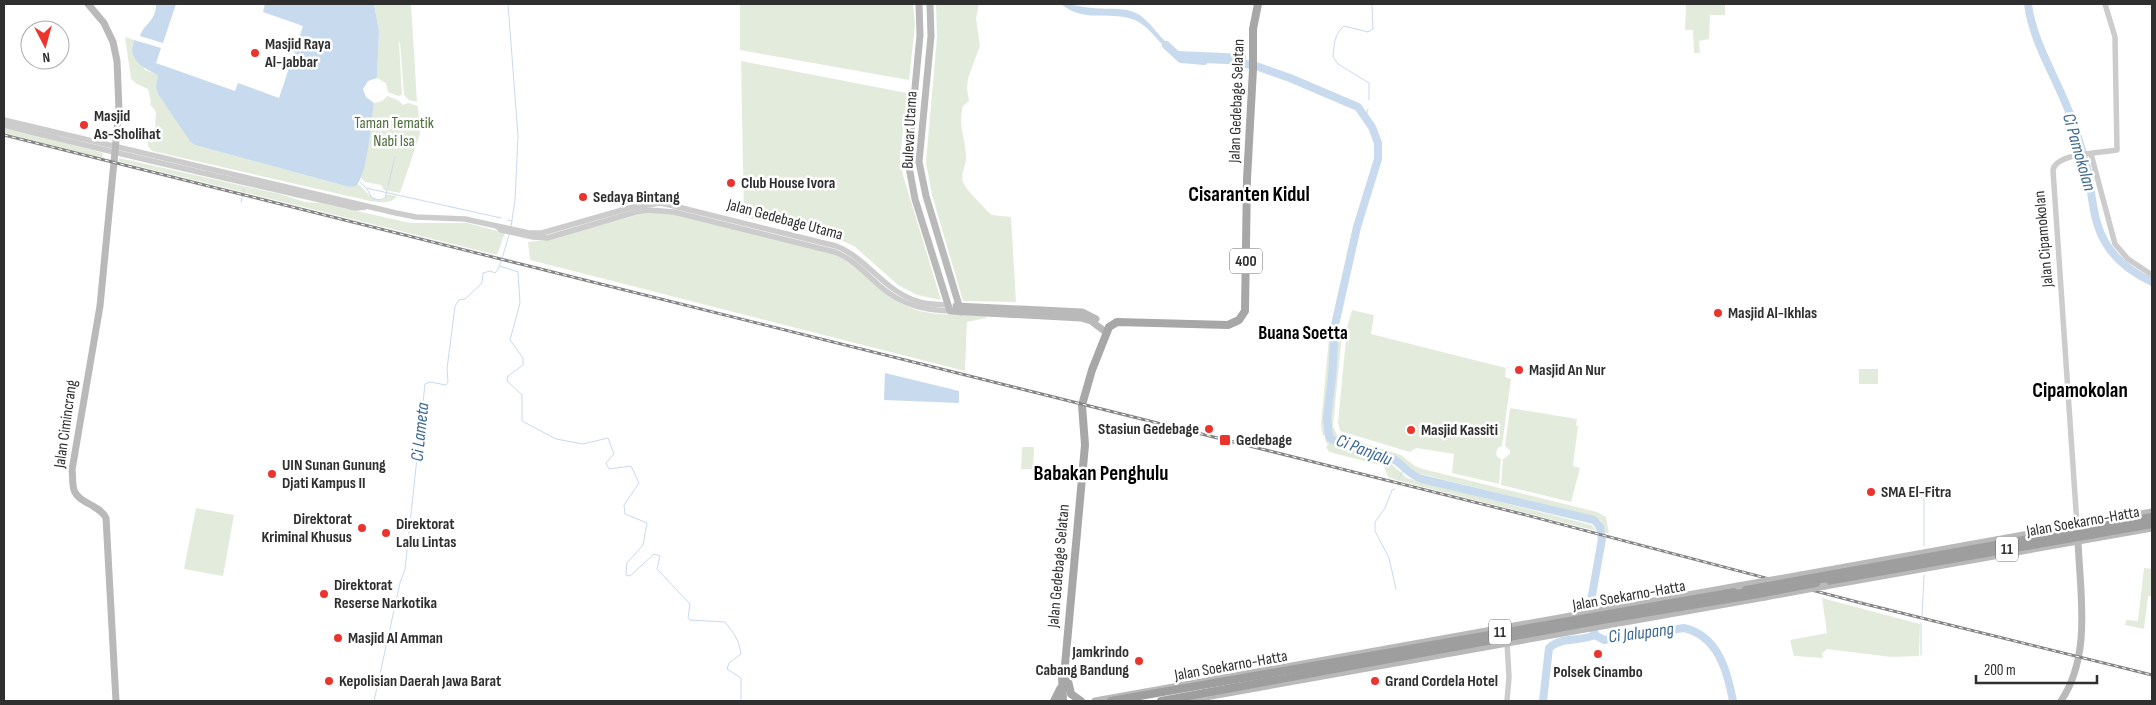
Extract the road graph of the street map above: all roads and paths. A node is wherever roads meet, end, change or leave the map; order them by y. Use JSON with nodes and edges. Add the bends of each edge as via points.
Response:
{"nodes":[{"id":1,"x":88,"y":4,"type":"edge"},
{"id":2,"x":918,"y":4,"type":"edge"},
{"id":3,"x":930,"y":4,"type":"edge"},
{"id":4,"x":1258,"y":4,"type":"edge"},
{"id":5,"x":2105,"y":4,"type":"edge"},
{"id":6,"x":4,"y":120,"type":"edge"},
{"id":7,"x":4,"y":125,"type":"edge"},
{"id":8,"x":115,"y":150,"type":"junction"},
{"id":9,"x":2089,"y":154,"type":"junction"},
{"id":10,"x":926,"y":196,"type":"junction"},
{"id":11,"x":915,"y":199,"type":"junction"},
{"id":12,"x":2152,"y":275,"type":"edge"},
{"id":13,"x":949,"y":308,"type":"junction"},
{"id":14,"x":960,"y":309,"type":"junction"},
{"id":15,"x":1108,"y":330,"type":"junction"},
{"id":16,"x":2152,"y":512,"type":"edge"},
{"id":17,"x":2152,"y":517,"type":"edge"},
{"id":18,"x":2152,"y":524,"type":"edge"},
{"id":19,"x":2077,"y":525,"type":"junction"},
{"id":20,"x":2152,"y":528,"type":"edge"},
{"id":21,"x":2030,"y":534,"type":"junction"},
{"id":22,"x":2014,"y":541,"type":"junction"},
{"id":23,"x":2078,"y":541,"type":"junction"},
{"id":24,"x":1862,"y":574,"type":"junction"},
{"id":25,"x":1875,"y":577,"type":"junction"},
{"id":26,"x":1814,"y":580,"type":"junction"},
{"id":27,"x":1762,"y":595,"type":"junction"},
{"id":28,"x":1599,"y":618,"type":"junction"},
{"id":29,"x":1584,"y":620,"type":"junction"},
{"id":30,"x":1427,"y":642,"type":"junction"},
{"id":31,"x":1507,"y":642,"type":"junction"},
{"id":32,"x":1418,"y":647,"type":"junction"},
{"id":33,"x":1459,"y":647,"type":"junction"},
{"id":34,"x":1470,"y":649,"type":"junction"},
{"id":35,"x":1362,"y":661,"type":"junction"},
{"id":36,"x":1065,"y":671,"type":"junction"},
{"id":37,"x":1269,"y":678,"type":"junction"},
{"id":38,"x":116,"y":701,"type":"edge"},
{"id":39,"x":1054,"y":701,"type":"edge"},
{"id":40,"x":1063,"y":701,"type":"edge"},
{"id":41,"x":1068,"y":701,"type":"edge"},
{"id":42,"x":1081,"y":701,"type":"edge"},
{"id":43,"x":1095,"y":701,"type":"edge"},
{"id":44,"x":1111,"y":701,"type":"edge"},
{"id":45,"x":1161,"y":701,"type":"edge"},
{"id":46,"x":1183,"y":701,"type":"edge"},
{"id":47,"x":1507,"y":701,"type":"edge"},
{"id":48,"x":2062,"y":701,"type":"edge"}],
"edges":[{"from":1,"to":8,"type":"main road","name":"Jalan Cimincrang","via":[[106,27],[116,52],[119,110]]},
{"from":2,"to":11,"type":"main road","name":"Bulevar Utama","via":[[920,35],[908,162]]},
{"from":3,"to":10,"type":"main road","name":"Bulevar Utama","via":[[931,36],[919,162]]},
{"from":4,"to":15,"type":"main road","name":"Jalan Gedebage Selatan","number":"400","via":[[1253,29],[1244,314],[1237,322],[1228,325],[1117,322]]},
{"from":5,"to":9,"type":"street","name":"Jalan Cipamokolan","via":[[2115,37],[2117,150]]},
{"from":6,"to":8,"type":"street"},
{"from":7,"to":8,"type":"street"},
{"from":8,"to":13,"type":"street","name":"Jalan Gedebage Utama","via":[[367,207],[416,216],[465,219],[528,234],[541,235],[648,210],[701,216],[835,249],[901,300],[929,310]]},
{"from":8,"to":38,"type":"main road","name":"Jalan Cimincrang","via":[[100,306],[72,470],[74,491],[104,513],[106,518]]},
{"from":9,"to":12,"type":"street","via":[[2115,244],[2128,259]]},
{"from":9,"to":19,"type":"street","name":"Jalan Cipamokolan","via":[[2058,161],[2053,170]]},
{"from":10,"to":11,"type":"main road"},
{"from":10,"to":14,"type":"main road","name":"Bulevar Utama"},
{"from":11,"to":13,"type":"main road","name":"Bulevar Utama"},
{"from":13,"to":14,"type":"main road","name":"Jalan Gedebage Utama"},
{"from":14,"to":15,"type":"main road","name":"Jalan Gedebage Utama","via":[[1082,312]]},
{"from":15,"to":36,"type":"main road","name":"Jalan Gedebage Selatan","via":[[1081,407],[1085,445]]},
{"from":16,"to":19,"type":"main road","name":"Jalan Soekarno-Hatta"},
{"from":17,"to":22,"type":"highway","name":"Jalan Soekarno-Hatta","number":"11"},
{"from":18,"to":24,"type":"highway","name":"Jalan Soekarno-Hatta","number":"11"},
{"from":19,"to":21,"type":"main road","name":"Jalan Soekarno-Hatta"},
{"from":20,"to":23,"type":"main road","name":"Jalan Soekarno-Hatta"},
{"from":21,"to":22,"type":"highway"},
{"from":21,"to":28,"type":"main road","name":"Jalan Soekarno-Hatta","bridge":true,"via":[[1738,586]]},
{"from":22,"to":26,"type":"highway","name":"Jalan Soekarno-Hatta","number":"11"},
{"from":23,"to":25,"type":"main road","name":"Jalan Soekarno-Hatta"},
{"from":23,"to":48,"type":"main road","via":[[2082,619],[2079,657],[2071,685]]},
{"from":24,"to":25,"type":"highway"},
{"from":24,"to":26,"type":"highway","name":"Jalan Soekarno-Hatta","number":"11"},
{"from":25,"to":27,"type":"main road","name":"Jalan Soekarno-Hatta","bridge":true},
{"from":26,"to":27,"type":"highway","name":"Jalan Soekarno-Hatta","number":"11","bridge":true},
{"from":26,"to":28,"type":"highway","name":"Jalan Soekarno-Hatta","number":"11","bridge":true},
{"from":27,"to":28,"type":"highway","name":"Jalan Soekarno-Hatta","number":"11"},
{"from":28,"to":29,"type":"highway","name":"Jalan Soekarno-Hatta","number":"11"},
{"from":29,"to":30,"type":"main road","name":"Jalan Soekarno-Hatta"},
{"from":29,"to":31,"type":"main road","name":"Jalan Soekarno-Hatta"},
{"from":29,"to":32,"type":"highway","name":"Jalan Soekarno-Hatta","number":"11"},
{"from":29,"to":33,"type":"highway","name":"Jalan Soekarno-Hatta","number":"11"},
{"from":30,"to":32,"type":"highway"},
{"from":30,"to":35,"type":"main road","name":"Jalan Soekarno-Hatta"},
{"from":31,"to":34,"type":"main road","name":"Jalan Soekarno-Hatta"},
{"from":31,"to":47,"type":"street"},
{"from":32,"to":35,"type":"highway","name":"Jalan Soekarno-Hatta","number":"11"},
{"from":33,"to":34,"type":"highway"},
{"from":33,"to":35,"type":"highway","name":"Jalan Soekarno-Hatta","number":"11"},
{"from":34,"to":35,"type":"main road","name":"Jalan Soekarno-Hatta"},
{"from":35,"to":37,"type":"main road"},
{"from":35,"to":37,"type":"main road"},
{"from":35,"to":37,"type":"highway","name":"Jalan Soekarno-Hatta","number":"11"},
{"from":36,"to":39,"type":"main road"},
{"from":36,"to":40,"type":"main road","name":"Jalan Gedebage Selatan"},
{"from":36,"to":41,"type":"main road","name":"Jalan Gedebage Selatan"},
{"from":36,"to":42,"type":"main road","via":[[1071,694]]},
{"from":37,"to":43,"type":"main road"},
{"from":37,"to":44,"type":"highway","name":"Jalan Soekarno-Hatta","number":"11"},
{"from":37,"to":45,"type":"highway","name":"Jalan Soekarno-Hatta","number":"11"},
{"from":37,"to":46,"type":"main road"}]}
